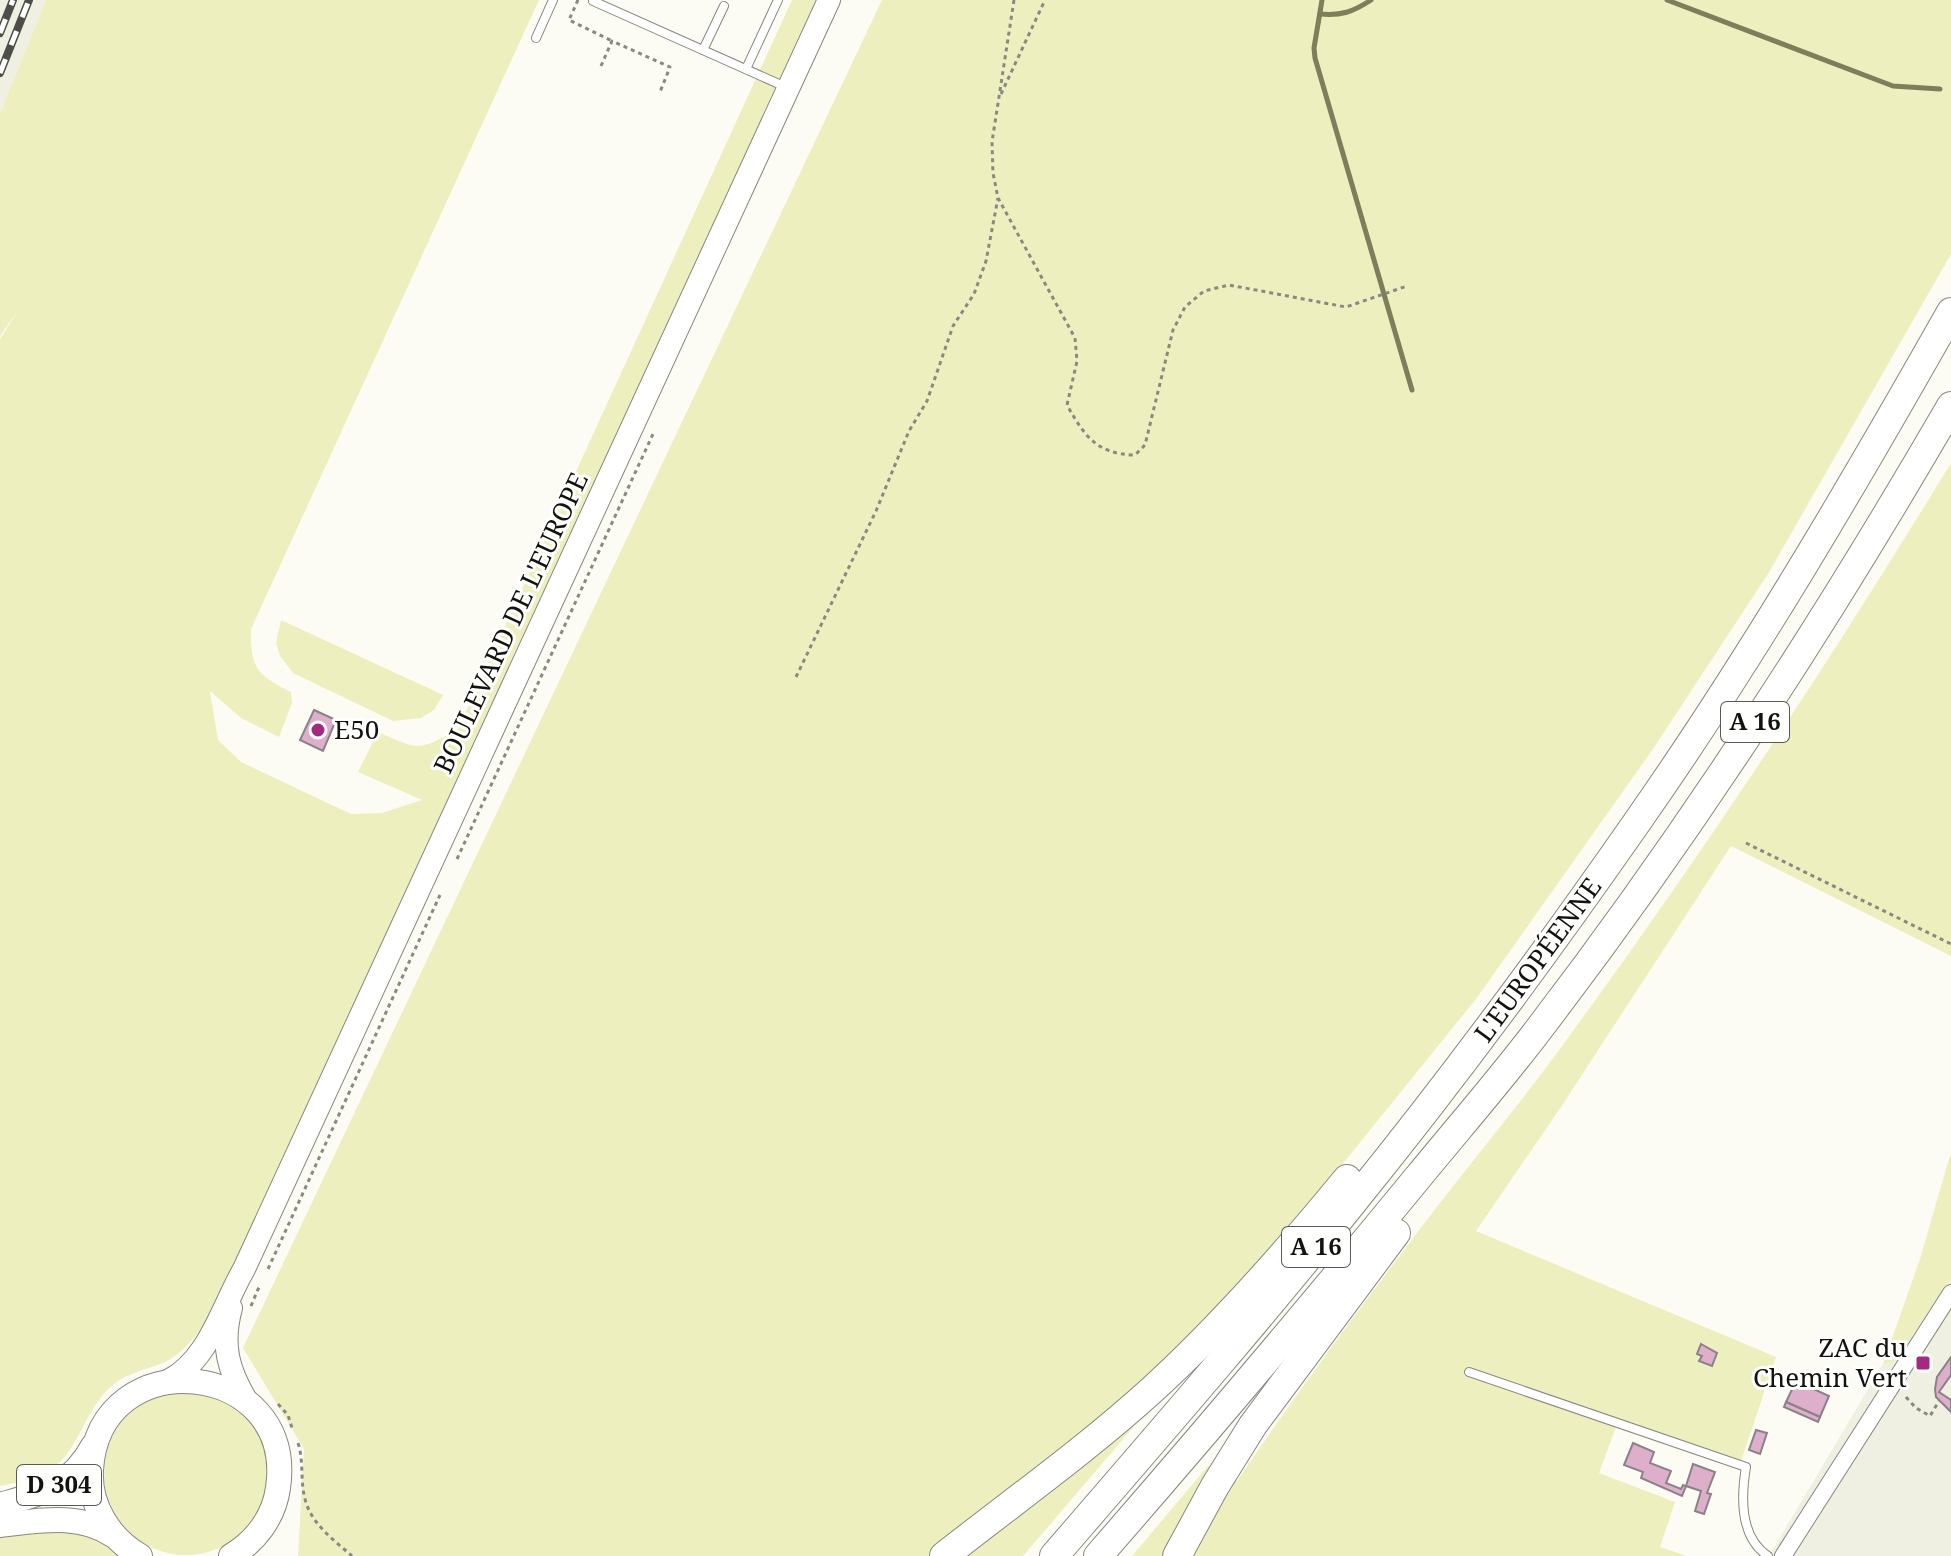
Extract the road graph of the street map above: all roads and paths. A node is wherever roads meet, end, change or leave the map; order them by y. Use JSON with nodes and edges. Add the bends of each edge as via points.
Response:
{"nodes":[{"id":1,"x":553,"y":0,"type":"edge"},
{"id":2,"x":578,"y":0,"type":"edge"},
{"id":3,"x":778,"y":0,"type":"edge"},
{"id":4,"x":829,"y":0,"type":"edge"},
{"id":5,"x":1014,"y":0,"type":"edge"},
{"id":6,"x":1045,"y":0,"type":"edge"},
{"id":7,"x":593,"y":1,"type":"edge"},
{"id":8,"x":724,"y":6,"type":"dead end"},
{"id":9,"x":536,"y":38,"type":"dead end"},
{"id":10,"x":612,"y":41,"type":"junction"},
{"id":11,"x":703,"y":50,"type":"junction"},
{"id":12,"x":601,"y":66,"type":"dead end"},
{"id":13,"x":746,"y":69,"type":"junction"},
{"id":14,"x":788,"y":88,"type":"junction"},
{"id":15,"x":660,"y":92,"type":"dead end"},
{"id":16,"x":1000,"y":97,"type":"junction"},
{"id":17,"x":998,"y":198,"type":"junction"},
{"id":18,"x":1407,"y":286,"type":"dead end"},
{"id":19,"x":1951,"y":312,"type":"edge"},
{"id":20,"x":1951,"y":406,"type":"edge"},
{"id":21,"x":658,"y":422,"type":"dead end"},
{"id":22,"x":796,"y":677,"type":"dead end"},
{"id":23,"x":1746,"y":843,"type":"dead end"},
{"id":24,"x":453,"y":867,"type":"dead end"},
{"id":25,"x":440,"y":895,"type":"dead end"},
{"id":26,"x":1563,"y":926,"type":"junction"},
{"id":27,"x":1951,"y":944,"type":"edge"},
{"id":28,"x":1541,"y":1027,"type":"junction"},
{"id":29,"x":257,"y":1276,"type":"junction"},
{"id":30,"x":1951,"y":1293,"type":"edge"},
{"id":31,"x":1951,"y":1303,"type":"edge"},
{"id":32,"x":250,"y":1309,"type":"dead end"},
{"id":33,"x":1937,"y":1317,"type":"junction"},
{"id":34,"x":1469,"y":1372,"type":"dead end"},
{"id":35,"x":168,"y":1381,"type":"junction"},
{"id":36,"x":1905,"y":1396,"type":"dead end"},
{"id":37,"x":274,"y":1398,"type":"dead end"},
{"id":38,"x":1939,"y":1401,"type":"dead end"},
{"id":39,"x":248,"y":1403,"type":"junction"},
{"id":40,"x":98,"y":1437,"type":"junction"},
{"id":41,"x":275,"y":1502,"type":"junction"},
{"id":42,"x":0,"y":1505,"type":"edge"},
{"id":43,"x":0,"y":1525,"type":"edge"},
{"id":44,"x":117,"y":1539,"type":"junction"},
{"id":45,"x":140,"y":1556,"type":"edge"},
{"id":46,"x":231,"y":1556,"type":"edge"},
{"id":47,"x":266,"y":1556,"type":"edge"},
{"id":48,"x":352,"y":1556,"type":"edge"},
{"id":49,"x":944,"y":1556,"type":"edge"},
{"id":50,"x":1054,"y":1556,"type":"edge"},
{"id":51,"x":1098,"y":1556,"type":"edge"},
{"id":52,"x":1177,"y":1556,"type":"edge"},
{"id":53,"x":1768,"y":1556,"type":"edge"},
{"id":54,"x":1783,"y":1556,"type":"edge"}],
"edges":[{"from":1,"to":9,"type":"lane"},
{"from":2,"to":10,"type":"path","via":[[569,20]]},
{"from":3,"to":13,"type":"lane"},
{"from":4,"to":14,"type":"main road","name":"BOULEVARD DE L'EUROPE"},
{"from":5,"to":16,"type":"path"},
{"from":6,"to":16,"type":"path"},
{"from":7,"to":11,"type":"lane"},
{"from":8,"to":11,"type":"lane"},
{"from":10,"to":12,"type":"path"},
{"from":10,"to":15,"type":"path","via":[[670,67]]},
{"from":11,"to":13,"type":"lane"},
{"from":13,"to":14,"type":"lane"},
{"from":14,"to":29,"type":"main road","name":"BOULEVARD DE L'EUROPE"},
{"from":16,"to":17,"type":"path","via":[[992,142]]},
{"from":17,"to":18,"type":"path","via":[[1075,338],[1077,361],[1067,405],[1087,438],[1115,454],[1135,455],[1145,445],[1173,330],[1185,307],[1204,291],[1229,285],[1346,307]]},
{"from":17,"to":22,"type":"path","via":[[974,294],[953,326],[927,401]]},
{"from":19,"to":26,"type":"highway","name":"L'EUROPÉENNE","number":"A 16","via":[[1743,662]]},
{"from":20,"to":28,"type":"highway","name":"L'EUROPÉENNE","number":"A 16","via":[[1778,688]]},
{"from":21,"to":24,"type":"path"},
{"from":23,"to":27,"type":"path"},
{"from":25,"to":29,"type":"path"},
{"from":26,"to":49,"type":"highway","via":[[1296,1240],[1192,1351],[1106,1429]]},
{"from":26,"to":50,"type":"highway","name":"L'EUROPÉENNE","number":"A 16","via":[[1352,1204]]},
{"from":28,"to":51,"type":"highway","name":"L'EUROPÉENNE","number":"A 16"},
{"from":28,"to":52,"type":"highway","via":[[1432,1187],[1253,1425]]},
{"from":29,"to":32,"type":"path"},
{"from":29,"to":35,"type":"main road","name":"BOULEVARD DE L'EUROPE","via":[[188,1368]]},
{"from":29,"to":39,"type":"main road","name":"BOULEVARD DE L'EUROPE","via":[[230,1314],[225,1342],[230,1371]]},
{"from":30,"to":33,"type":"street"},
{"from":31,"to":33,"type":"street"},
{"from":33,"to":54,"type":"street"},
{"from":34,"to":53,"type":"lane","via":[[1746,1467],[1741,1498],[1748,1532]]},
{"from":35,"to":39,"type":"main road","via":[[214,1384]]},
{"from":35,"to":40,"type":"main road","via":[[126,1400]]},
{"from":36,"to":38,"type":"path","via":[[1930,1416]]},
{"from":37,"to":48,"type":"path","via":[[288,1415],[300,1450],[312,1516]]},
{"from":39,"to":41,"type":"main road","via":[[276,1448]]},
{"from":40,"to":42,"type":"main road","number":"D 304","via":[[70,1477],[43,1493]]},
{"from":40,"to":44,"type":"main road","via":[[91,1467],[93,1491],[99,1513]]},
{"from":41,"to":46,"type":"main road","via":[[256,1536]]},
{"from":41,"to":47,"type":"main road"},
{"from":43,"to":44,"type":"main road","number":"D 304","via":[[73,1520]]},
{"from":44,"to":45,"type":"main road"}]}
